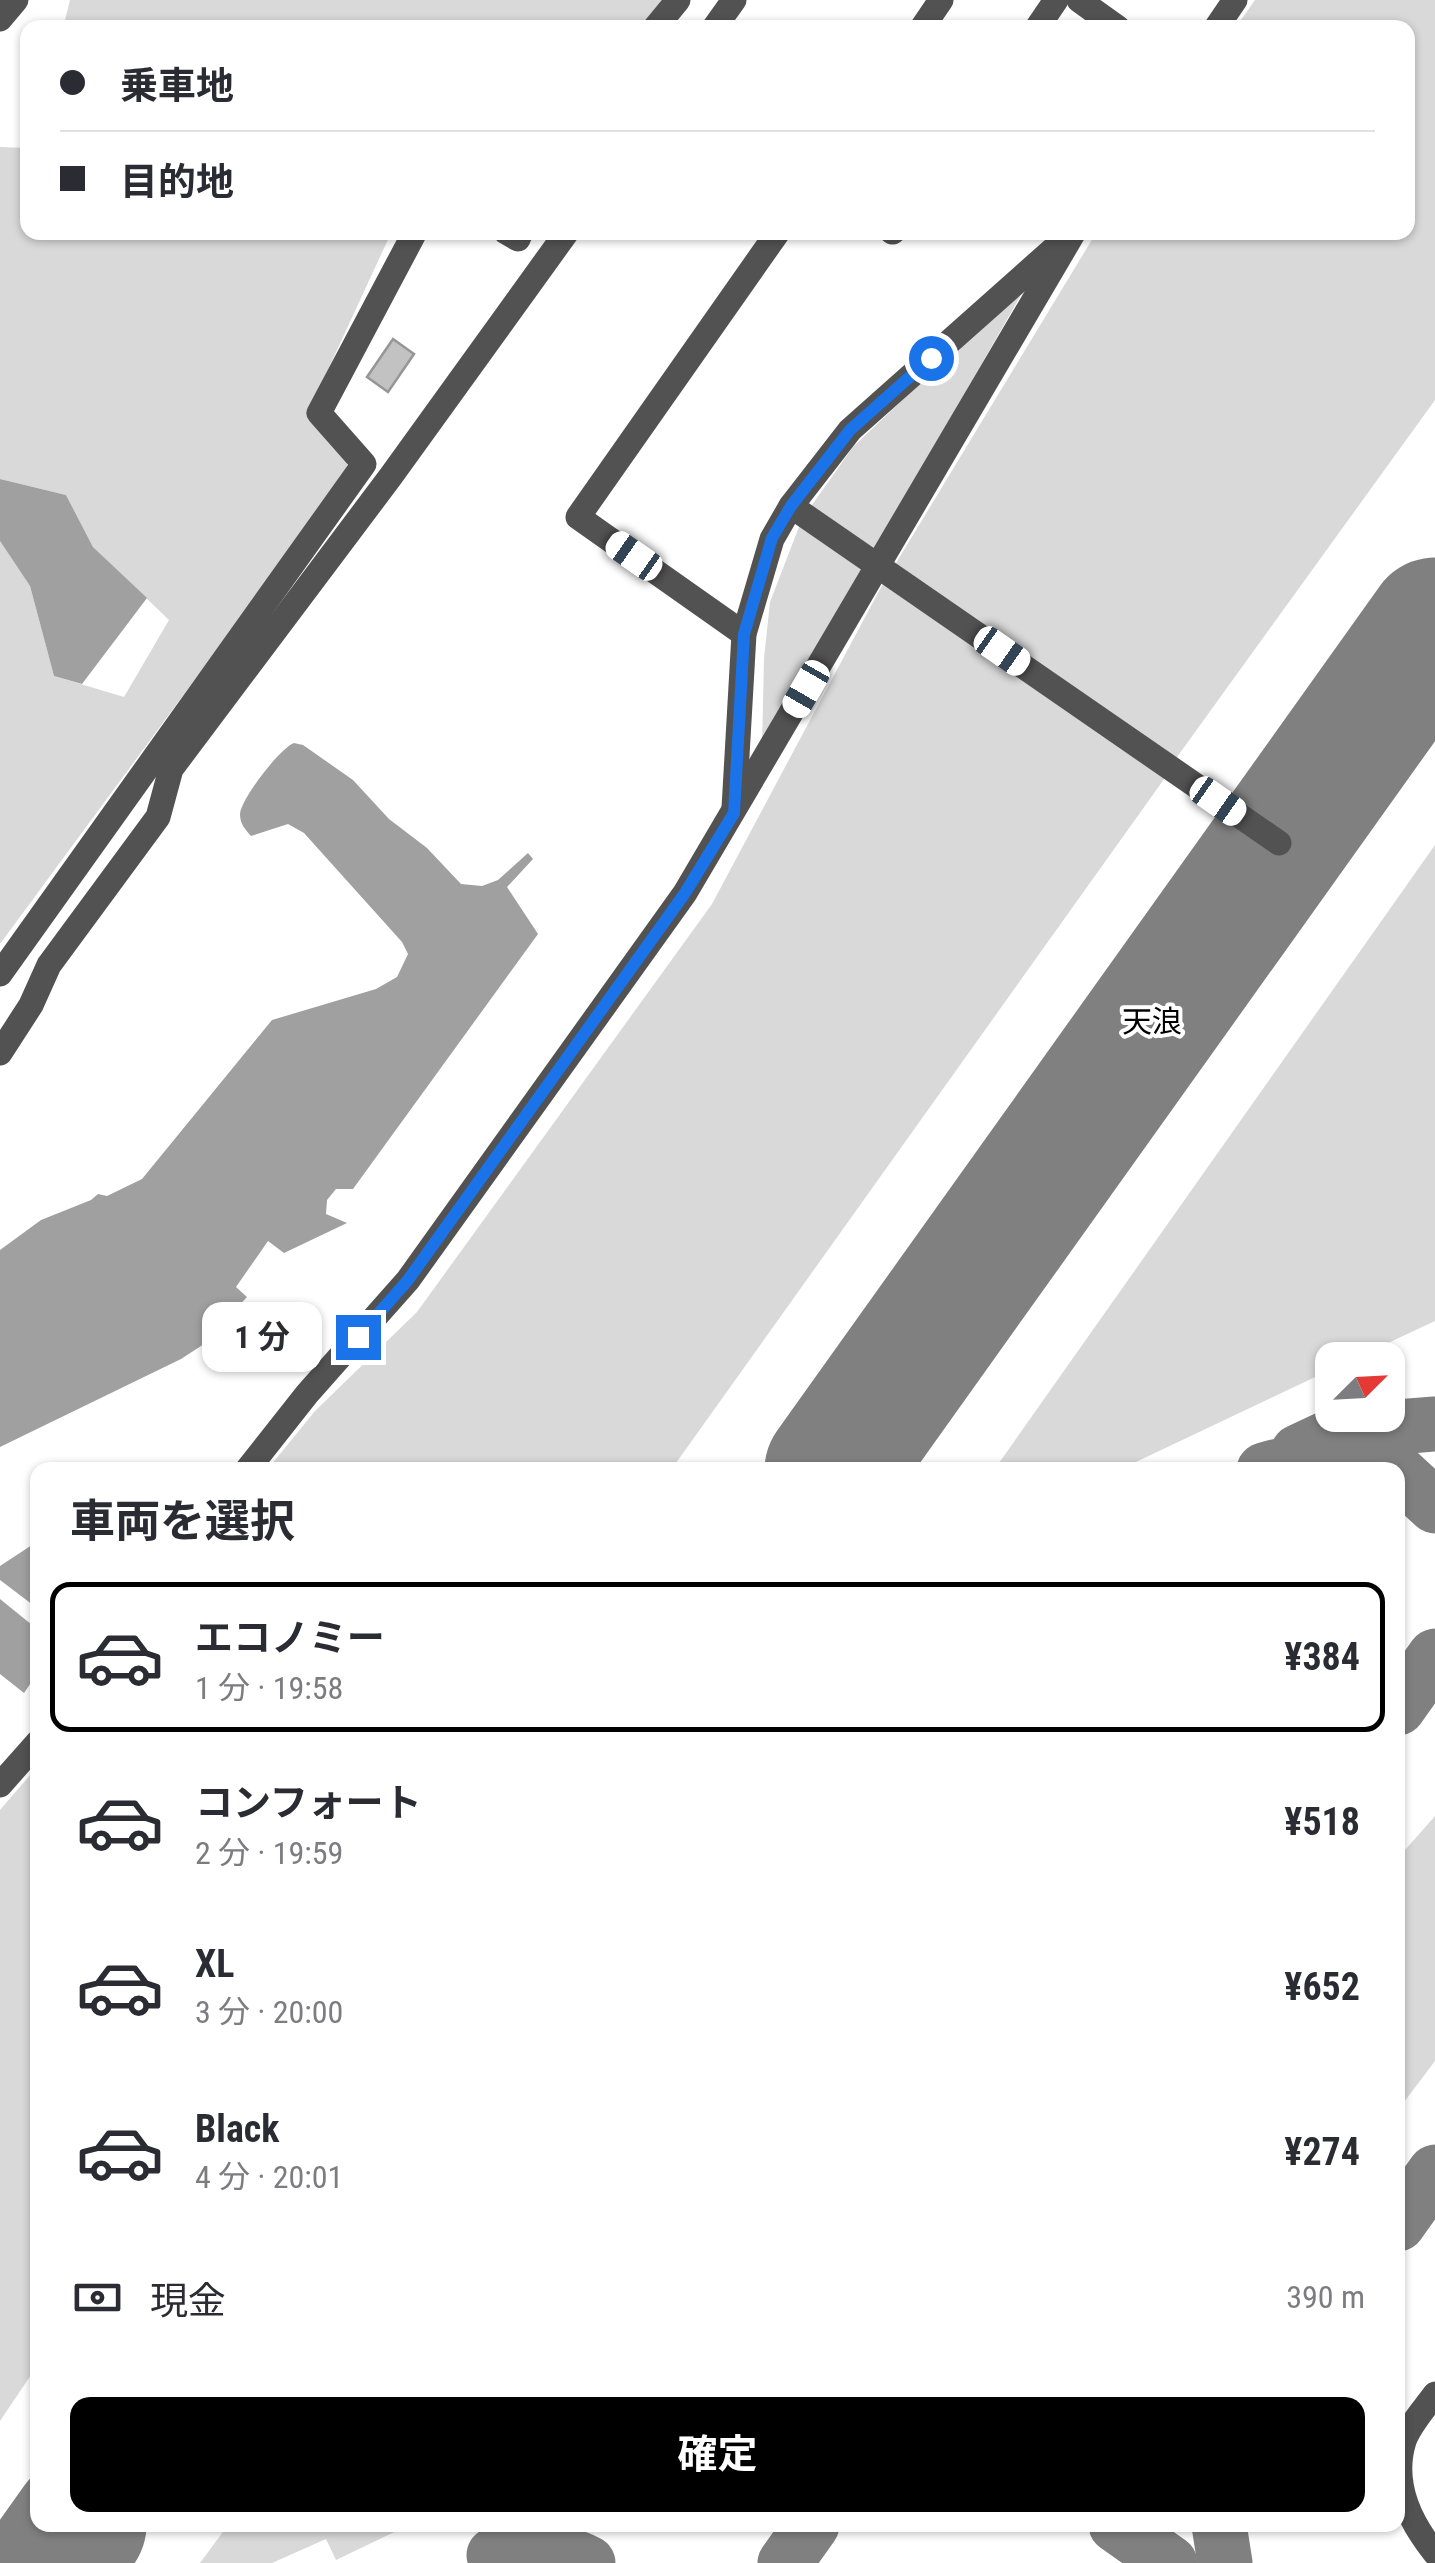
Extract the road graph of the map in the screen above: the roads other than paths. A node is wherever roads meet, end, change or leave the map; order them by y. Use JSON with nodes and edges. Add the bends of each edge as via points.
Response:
{"nodes":[{"id":1,"x":16,"y":0,"type":"edge"},
{"id":2,"x":678,"y":0,"type":"edge"},
{"id":3,"x":1079,"y":0,"type":"edge"},
{"id":4,"x":0,"y":19,"type":"edge"},
{"id":5,"x":662,"y":20,"type":"edge"},
{"id":6,"x":1107,"y":20,"type":"edge"},
{"id":7,"x":411,"y":240,"type":"edge"},
{"id":8,"x":560,"y":240,"type":"edge"},
{"id":9,"x":772,"y":240,"type":"edge"},
{"id":10,"x":1064,"y":240,"type":"edge"},
{"id":11,"x":1068,"y":240,"type":"edge"},
{"id":12,"x":791,"y":506,"type":"junction"},
{"id":13,"x":878,"y":566,"type":"junction"},
{"id":14,"x":744,"y":634,"type":"junction"},
{"id":15,"x":734,"y":813,"type":"junction"},
{"id":16,"x":1279,"y":844,"type":"dead end"},
{"id":17,"x":0,"y":974,"type":"edge"},
{"id":18,"x":0,"y":1054,"type":"edge"},
{"id":19,"x":253,"y":1462,"type":"edge"},
{"id":20,"x":30,"y":1751,"type":"edge"},
{"id":21,"x":0,"y":1785,"type":"edge"},
{"id":22,"x":1435,"y":2394,"type":"edge"},
{"id":23,"x":1405,"y":2438,"type":"edge"},
{"id":24,"x":1405,"y":2501,"type":"edge"},
{"id":25,"x":1435,"y":2552,"type":"edge"}],
"edges":[{"from":1,"to":4,"type":"street"},
{"from":2,"to":5,"type":"street"},
{"from":3,"to":6,"type":"street"},
{"from":7,"to":17,"type":"street","via":[[319,413],[364,464]]},
{"from":8,"to":18,"type":"street","via":[[170,769],[158,816],[49,966]]},
{"from":9,"to":14,"type":"street","via":[[578,516]]},
{"from":10,"to":12,"type":"street","via":[[850,430]]},
{"from":11,"to":13,"type":"street"},
{"from":12,"to":13,"type":"street"},
{"from":12,"to":14,"type":"street","via":[[772,538]]},
{"from":13,"to":15,"type":"street"},
{"from":13,"to":16,"type":"street"},
{"from":14,"to":15,"type":"street"},
{"from":15,"to":19,"type":"street","via":[[685,893],[408,1280]]},
{"from":20,"to":21,"type":"street"},
{"from":22,"to":23,"type":"street"},
{"from":24,"to":25,"type":"street"}]}
